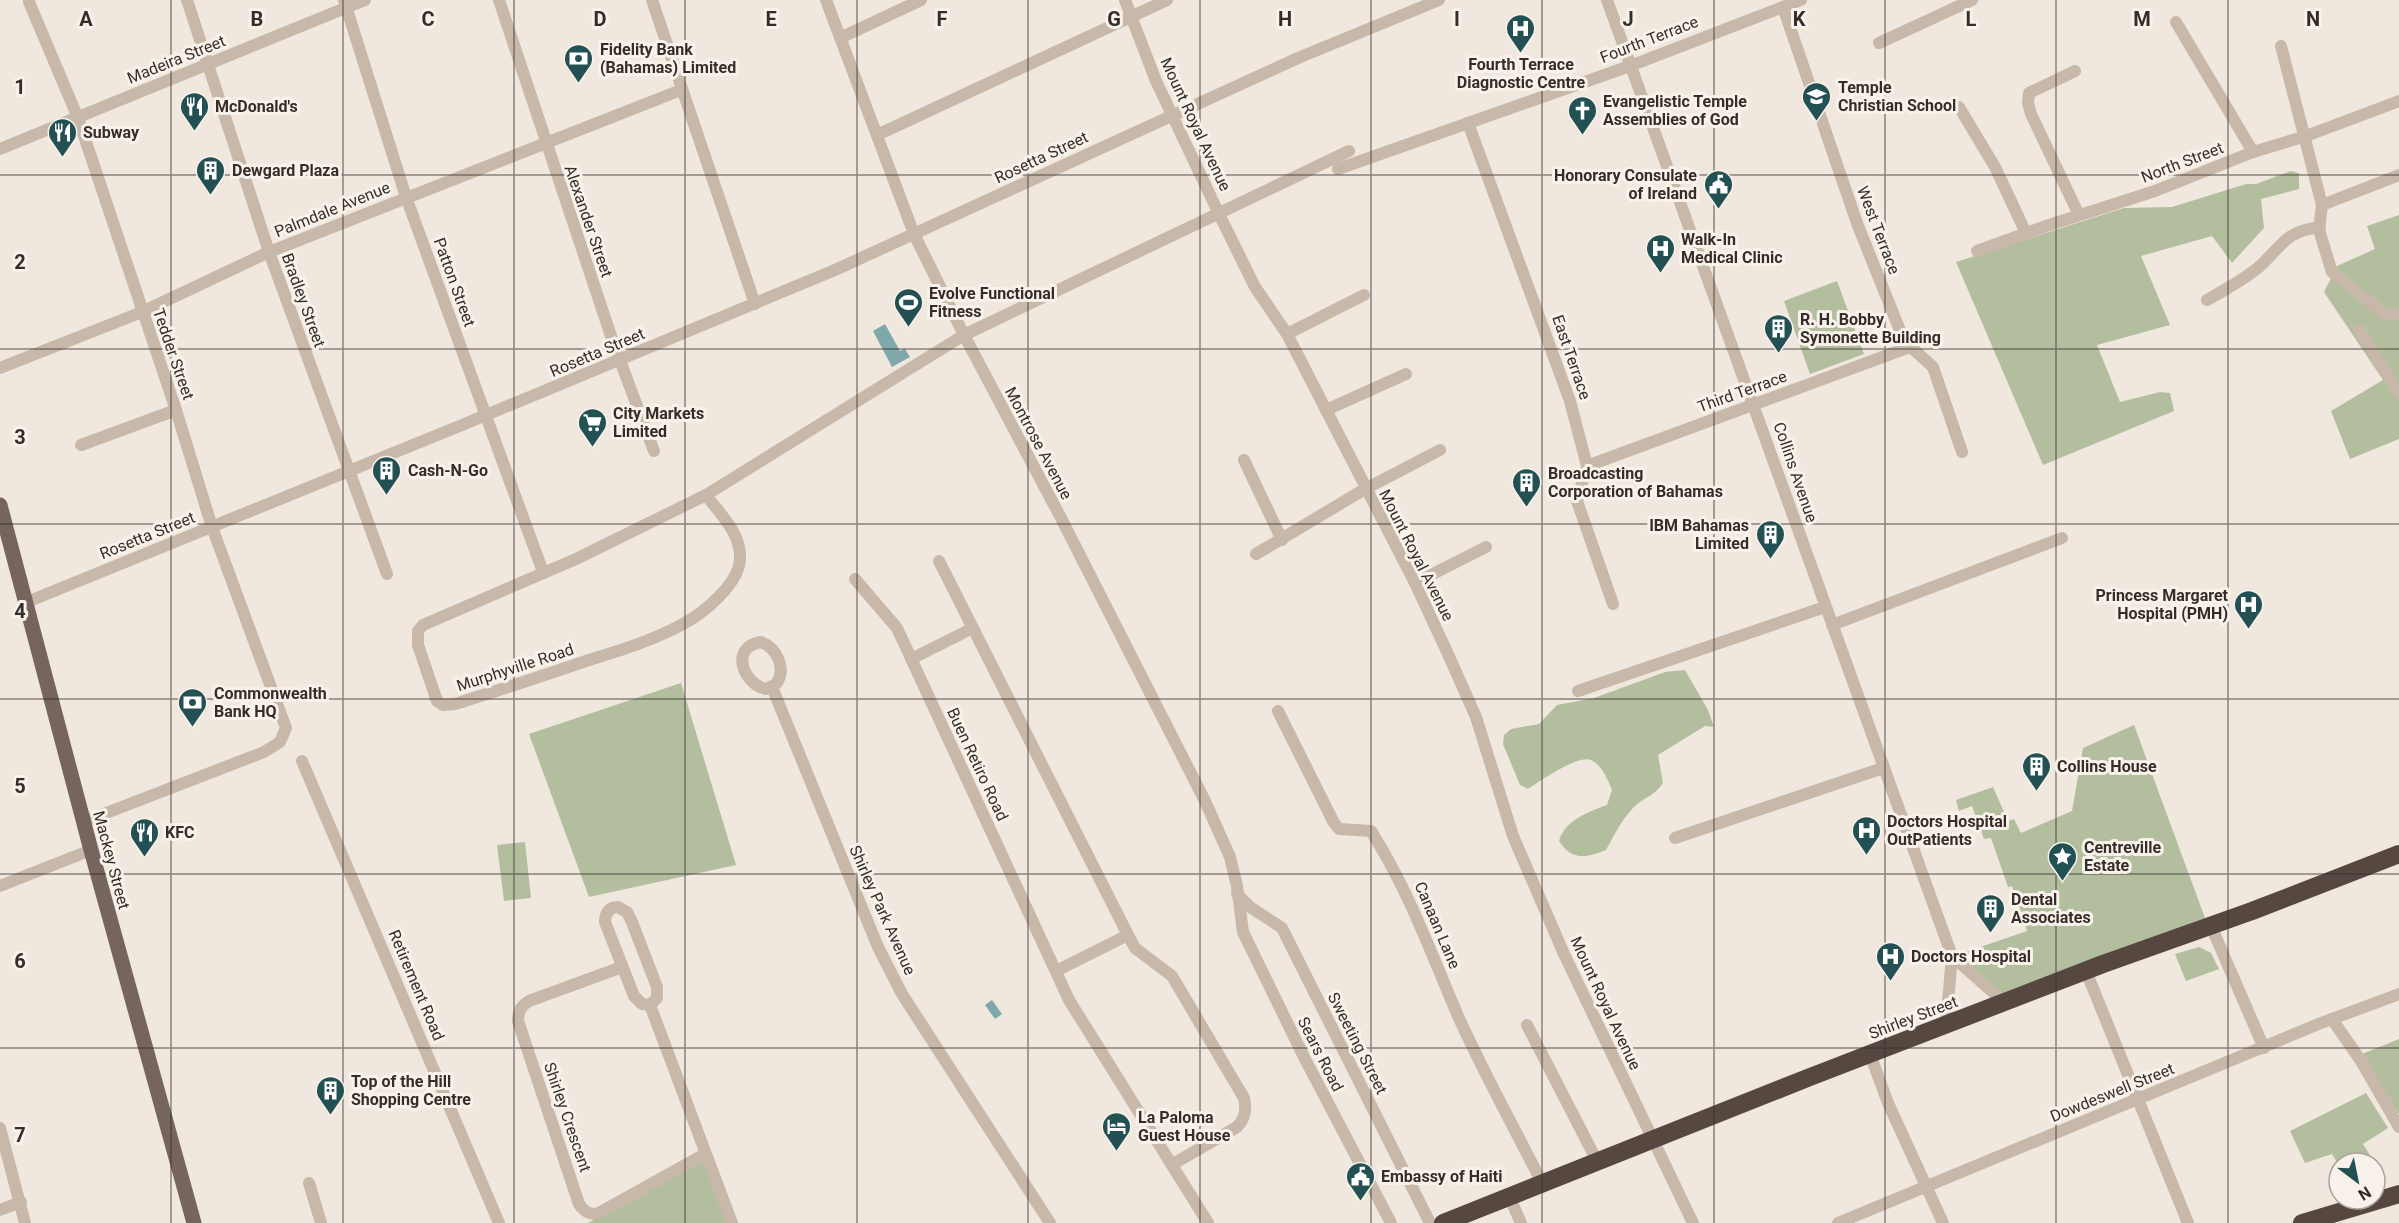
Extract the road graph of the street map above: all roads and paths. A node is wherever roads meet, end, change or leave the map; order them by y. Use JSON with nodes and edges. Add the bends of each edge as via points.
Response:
{"nodes":[{"id":1,"x":187,"y":0,"type":"edge"},
{"id":2,"x":365,"y":0,"type":"edge"},
{"id":3,"x":499,"y":0,"type":"edge"},
{"id":4,"x":652,"y":0,"type":"edge"},
{"id":5,"x":826,"y":0,"type":"edge"},
{"id":6,"x":921,"y":0,"type":"edge"},
{"id":7,"x":1125,"y":0,"type":"edge"},
{"id":8,"x":1167,"y":0,"type":"edge"},
{"id":9,"x":1439,"y":0,"type":"edge"},
{"id":10,"x":1607,"y":0,"type":"edge"},
{"id":11,"x":1801,"y":0,"type":"edge"},
{"id":12,"x":1972,"y":0,"type":"edge"},
{"id":13,"x":29,"y":2,"type":"dead end"},
{"id":14,"x":1424,"y":3,"type":"edge"},
{"id":15,"x":346,"y":4,"type":"edge"},
{"id":16,"x":1783,"y":7,"type":"junction"},
{"id":17,"x":1132,"y":17,"type":"junction"},
{"id":18,"x":2176,"y":21,"type":"dead end"},
{"id":19,"x":840,"y":38,"type":"junction"},
{"id":20,"x":1879,"y":43,"type":"dead end"},
{"id":21,"x":2281,"y":46,"type":"dead end"},
{"id":22,"x":206,"y":64,"type":"junction"},
{"id":23,"x":1630,"y":66,"type":"junction"},
{"id":24,"x":2075,"y":71,"type":"dead end"},
{"id":25,"x":681,"y":90,"type":"junction"},
{"id":26,"x":2399,"y":101,"type":"edge"},
{"id":27,"x":1959,"y":107,"type":"dead end"},
{"id":28,"x":1172,"y":115,"type":"junction"},
{"id":29,"x":78,"y":118,"type":"junction"},
{"id":30,"x":1468,"y":123,"type":"junction"},
{"id":31,"x":877,"y":135,"type":"junction"},
{"id":32,"x":2306,"y":136,"type":"junction"},
{"id":33,"x":545,"y":143,"type":"junction"},
{"id":34,"x":0,"y":149,"type":"edge"},
{"id":35,"x":1349,"y":152,"type":"dead end"},
{"id":36,"x":2253,"y":152,"type":"junction"},
{"id":37,"x":1338,"y":169,"type":"dead end"},
{"id":38,"x":2399,"y":175,"type":"edge"},
{"id":39,"x":406,"y":197,"type":"junction"},
{"id":40,"x":2322,"y":205,"type":"junction"},
{"id":41,"x":1219,"y":214,"type":"junction"},
{"id":42,"x":2079,"y":215,"type":"junction"},
{"id":43,"x":2320,"y":227,"type":"junction"},
{"id":44,"x":2026,"y":233,"type":"junction"},
{"id":45,"x":914,"y":234,"type":"junction"},
{"id":46,"x":1977,"y":251,"type":"dead end"},
{"id":47,"x":269,"y":252,"type":"junction"},
{"id":48,"x":1364,"y":295,"type":"dead end"},
{"id":49,"x":2208,"y":300,"type":"dead end"},
{"id":50,"x":755,"y":303,"type":"junction"},
{"id":51,"x":142,"y":312,"type":"junction"},
{"id":52,"x":2399,"y":314,"type":"edge"},
{"id":53,"x":2358,"y":330,"type":"dead end"},
{"id":54,"x":1287,"y":334,"type":"junction"},
{"id":55,"x":964,"y":335,"type":"junction"},
{"id":56,"x":1907,"y":348,"type":"junction"},
{"id":57,"x":620,"y":360,"type":"junction"},
{"id":58,"x":0,"y":368,"type":"edge"},
{"id":59,"x":1406,"y":374,"type":"dead end"},
{"id":60,"x":2399,"y":393,"type":"edge"},
{"id":61,"x":1754,"y":404,"type":"junction"},
{"id":62,"x":1326,"y":410,"type":"junction"},
{"id":63,"x":177,"y":411,"type":"junction"},
{"id":64,"x":486,"y":415,"type":"junction"},
{"id":65,"x":81,"y":445,"type":"dead end"},
{"id":66,"x":1440,"y":450,"type":"dead end"},
{"id":67,"x":654,"y":452,"type":"dead end"},
{"id":68,"x":1962,"y":452,"type":"dead end"},
{"id":69,"x":1244,"y":460,"type":"dead end"},
{"id":70,"x":1587,"y":466,"type":"junction"},
{"id":71,"x":350,"y":471,"type":"junction"},
{"id":72,"x":1365,"y":489,"type":"junction"},
{"id":73,"x":706,"y":495,"type":"junction"},
{"id":74,"x":0,"y":505,"type":"edge"},
{"id":75,"x":213,"y":527,"type":"junction"},
{"id":76,"x":2062,"y":538,"type":"dead end"},
{"id":77,"x":1282,"y":540,"type":"junction"},
{"id":78,"x":5,"y":545,"type":"edge"},
{"id":79,"x":1486,"y":547,"type":"dead end"},
{"id":80,"x":1256,"y":554,"type":"dead end"},
{"id":81,"x":939,"y":561,"type":"dead end"},
{"id":82,"x":543,"y":572,"type":"junction"},
{"id":83,"x":387,"y":574,"type":"dead end"},
{"id":84,"x":855,"y":579,"type":"dead end"},
{"id":85,"x":1414,"y":583,"type":"junction"},
{"id":86,"x":27,"y":602,"type":"junction"},
{"id":87,"x":1613,"y":604,"type":"dead end"},
{"id":88,"x":1825,"y":607,"type":"junction"},
{"id":89,"x":1832,"y":625,"type":"junction"},
{"id":90,"x":973,"y":628,"type":"junction"},
{"id":91,"x":911,"y":659,"type":"junction"},
{"id":92,"x":772,"y":687,"type":"dead end"},
{"id":93,"x":1578,"y":691,"type":"dead end"},
{"id":94,"x":1278,"y":711,"type":"dead end"},
{"id":95,"x":302,"y":760,"type":"dead end"},
{"id":96,"x":1883,"y":768,"type":"junction"},
{"id":97,"x":83,"y":822,"type":"junction"},
{"id":98,"x":1675,"y":838,"type":"dead end"},
{"id":99,"x":91,"y":850,"type":"junction"},
{"id":100,"x":2399,"y":854,"type":"edge"},
{"id":101,"x":0,"y":886,"type":"edge"},
{"id":102,"x":1237,"y":894,"type":"junction"},
{"id":103,"x":2211,"y":926,"type":"junction"},
{"id":104,"x":1128,"y":935,"type":"junction"},
{"id":105,"x":1952,"y":956,"type":"junction"},
{"id":106,"x":622,"y":967,"type":"junction"},
{"id":107,"x":1056,"y":971,"type":"junction"},
{"id":108,"x":2086,"y":971,"type":"junction"},
{"id":109,"x":2399,"y":994,"type":"edge"},
{"id":110,"x":2004,"y":1002,"type":"junction"},
{"id":111,"x":650,"y":1005,"type":"junction"},
{"id":112,"x":2332,"y":1019,"type":"junction"},
{"id":113,"x":1527,"y":1025,"type":"dead end"},
{"id":114,"x":1946,"y":1025,"type":"junction"},
{"id":115,"x":2264,"y":1048,"type":"junction"},
{"id":116,"x":1870,"y":1054,"type":"junction"},
{"id":117,"x":2138,"y":1099,"type":"junction"},
{"id":118,"x":2399,"y":1127,"type":"edge"},
{"id":119,"x":0,"y":1128,"type":"edge"},
{"id":120,"x":1652,"y":1138,"type":"junction"},
{"id":121,"x":705,"y":1154,"type":"junction"},
{"id":122,"x":1597,"y":1161,"type":"junction"},
{"id":123,"x":1173,"y":1164,"type":"junction"},
{"id":124,"x":309,"y":1183,"type":"dead end"},
{"id":125,"x":1542,"y":1183,"type":"junction"},
{"id":126,"x":1926,"y":1188,"type":"junction"},
{"id":127,"x":2399,"y":1194,"type":"edge"},
{"id":128,"x":1509,"y":1196,"type":"junction"},
{"id":129,"x":21,"y":1202,"type":"junction"},
{"id":130,"x":0,"y":1210,"type":"edge"},
{"id":131,"x":25,"y":1223,"type":"edge"},
{"id":132,"x":194,"y":1223,"type":"edge"},
{"id":133,"x":321,"y":1223,"type":"edge"},
{"id":134,"x":500,"y":1223,"type":"edge"},
{"id":135,"x":732,"y":1223,"type":"edge"},
{"id":136,"x":1050,"y":1223,"type":"edge"},
{"id":137,"x":1209,"y":1223,"type":"edge"},
{"id":138,"x":1390,"y":1223,"type":"edge"},
{"id":139,"x":1430,"y":1223,"type":"edge"},
{"id":140,"x":1443,"y":1223,"type":"edge"},
{"id":141,"x":1521,"y":1223,"type":"edge"},
{"id":142,"x":1693,"y":1223,"type":"edge"},
{"id":143,"x":1838,"y":1223,"type":"edge"},
{"id":144,"x":1943,"y":1223,"type":"edge"},
{"id":145,"x":2188,"y":1223,"type":"edge"},
{"id":146,"x":2302,"y":1223,"type":"edge"}],
"edges":[{"from":1,"to":22,"type":"street","name":"Bradley Street"},
{"from":2,"to":15,"type":"street","name":"Madeira Street"},
{"from":3,"to":33,"type":"street","name":"Alexander Street"},
{"from":4,"to":25,"type":"street"},
{"from":5,"to":19,"type":"street","name":"Montrose Avenue"},
{"from":6,"to":19,"type":"street"},
{"from":7,"to":17,"type":"street","name":"Mount Royal Avenue"},
{"from":8,"to":17,"type":"street"},
{"from":9,"to":14,"type":"street","name":"Rosetta Street"},
{"from":10,"to":23,"type":"street","name":"Collins Avenue"},
{"from":11,"to":16,"type":"street","name":"Fourth Terrace"},
{"from":12,"to":20,"type":"street"},
{"from":13,"to":29,"type":"street","name":"Tedder Street"},
{"from":14,"to":28,"type":"street","name":"Rosetta Street"},
{"from":15,"to":22,"type":"street","name":"Madeira Street"},
{"from":15,"to":39,"type":"street","name":"Patton Street"},
{"from":16,"to":23,"type":"street","name":"Fourth Terrace"},
{"from":16,"to":56,"type":"street","name":"West Terrace","via":[[1857,222]]},
{"from":17,"to":28,"type":"street","name":"Mount Royal Avenue"},
{"from":17,"to":31,"type":"street"},
{"from":18,"to":36,"type":"street"},
{"from":19,"to":31,"type":"street","name":"Montrose Avenue"},
{"from":21,"to":32,"type":"street"},
{"from":22,"to":29,"type":"street","name":"Madeira Street"},
{"from":22,"to":47,"type":"street","name":"Bradley Street"},
{"from":23,"to":30,"type":"street","name":"Fourth Terrace"},
{"from":23,"to":61,"type":"street","name":"Collins Avenue"},
{"from":24,"to":42,"type":"street","via":[[2027,97],[2031,114]]},
{"from":25,"to":33,"type":"street","name":"Palmdale Avenue"},
{"from":25,"to":50,"type":"street"},
{"from":26,"to":32,"type":"street","name":"North Street"},
{"from":27,"to":44,"type":"street","via":[[1995,167]]},
{"from":28,"to":41,"type":"street","name":"Mount Royal Avenue"},
{"from":28,"to":45,"type":"street","name":"Rosetta Street"},
{"from":29,"to":34,"type":"street","name":"Madeira Street"},
{"from":29,"to":51,"type":"street","name":"Tedder Street"},
{"from":30,"to":37,"type":"street","name":"Fourth Terrace"},
{"from":30,"to":70,"type":"street","name":"East Terrace","via":[[1551,344]]},
{"from":31,"to":45,"type":"street","name":"Montrose Avenue"},
{"from":32,"to":36,"type":"street","name":"North Street"},
{"from":32,"to":40,"type":"street"},
{"from":33,"to":39,"type":"street","name":"Palmdale Avenue"},
{"from":33,"to":57,"type":"street","name":"Alexander Street"},
{"from":35,"to":41,"type":"street"},
{"from":36,"to":42,"type":"street","name":"North Street","via":[[2155,192]]},
{"from":38,"to":40,"type":"street"},
{"from":39,"to":47,"type":"street","name":"Palmdale Avenue"},
{"from":39,"to":64,"type":"street","name":"Patton Street"},
{"from":40,"to":43,"type":"street"},
{"from":41,"to":54,"type":"street","name":"Mount Royal Avenue","via":[[1255,287]]},
{"from":41,"to":55,"type":"street","name":"Murphyville Road"},
{"from":42,"to":44,"type":"street","name":"North Street"},
{"from":43,"to":49,"type":"street","via":[[2302,230],[2284,240],[2249,275]]},
{"from":43,"to":52,"type":"street","via":[[2332,272],[2385,314]]},
{"from":44,"to":46,"type":"street","name":"North Street"},
{"from":45,"to":50,"type":"street","name":"Rosetta Street"},
{"from":45,"to":55,"type":"street","name":"Montrose Avenue"},
{"from":47,"to":51,"type":"street","name":"Palmdale Avenue"},
{"from":47,"to":71,"type":"street","name":"Bradley Street"},
{"from":48,"to":54,"type":"street"},
{"from":50,"to":57,"type":"street","name":"Rosetta Street"},
{"from":51,"to":58,"type":"street","name":"Palmdale Avenue"},
{"from":51,"to":63,"type":"street","name":"Tedder Street"},
{"from":53,"to":60,"type":"street"},
{"from":54,"to":62,"type":"street","name":"Mount Royal Avenue"},
{"from":55,"to":73,"type":"street","name":"Murphyville Road"},
{"from":55,"to":102,"type":"street","name":"Montrose Avenue","via":[[1205,801],[1230,857]]},
{"from":56,"to":61,"type":"street","name":"Third Terrace"},
{"from":56,"to":68,"type":"street","via":[[1933,367]]},
{"from":57,"to":64,"type":"street","name":"Rosetta Street"},
{"from":57,"to":67,"type":"street","name":"Alexander Street"},
{"from":59,"to":62,"type":"street"},
{"from":61,"to":70,"type":"street","name":"Third Terrace"},
{"from":61,"to":88,"type":"street","name":"Collins Avenue"},
{"from":62,"to":72,"type":"street","name":"Mount Royal Avenue"},
{"from":63,"to":65,"type":"street"},
{"from":63,"to":75,"type":"street","name":"Tedder Street"},
{"from":64,"to":71,"type":"street","name":"Rosetta Street"},
{"from":64,"to":82,"type":"street","name":"Patton Street"},
{"from":66,"to":72,"type":"street"},
{"from":69,"to":77,"type":"street"},
{"from":70,"to":87,"type":"street","via":[[1576,501]]},
{"from":71,"to":75,"type":"street","name":"Rosetta Street"},
{"from":71,"to":83,"type":"street","name":"Bradley Street"},
{"from":72,"to":77,"type":"street"},
{"from":72,"to":85,"type":"street","name":"Mount Royal Avenue"},
{"from":73,"to":82,"type":"street","name":"Murphyville Road"},
{"from":73,"to":82,"type":"street","name":"Murphyville Road","via":[[735,534],[741,561],[719,597],[705,610],[647,641],[455,705],[437,701],[418,645],[418,631],[423,625]]},
{"from":74,"to":78,"type":"main road","name":"Mackey Street"},
{"from":75,"to":86,"type":"street","name":"Rosetta Street"},
{"from":75,"to":97,"type":"street","name":"Tedder Street","via":[[284,718],[285,734],[264,752]]},
{"from":76,"to":89,"type":"street"},
{"from":77,"to":80,"type":"street"},
{"from":78,"to":86,"type":"main road","name":"Mackey Street"},
{"from":79,"to":85,"type":"street"},
{"from":81,"to":90,"type":"street"},
{"from":84,"to":91,"type":"street","name":"Buen Retiro Road","via":[[897,628]]},
{"from":85,"to":120,"type":"street","name":"Mount Royal Avenue","via":[[1476,717],[1513,836],[1564,954]]},
{"from":86,"to":97,"type":"main road","name":"Mackey Street"},
{"from":88,"to":89,"type":"street","name":"Collins Avenue"},
{"from":88,"to":93,"type":"street"},
{"from":89,"to":96,"type":"street","name":"Collins Avenue"},
{"from":90,"to":91,"type":"street"},
{"from":90,"to":104,"type":"street"},
{"from":91,"to":107,"type":"street","name":"Buen Retiro Road"},
{"from":92,"to":136,"type":"street","name":"Shirley Park Avenue","via":[[878,947],[902,994]]},
{"from":94,"to":125,"type":"street","name":"Canaan Lane","via":[[1334,823],[1339,829],[1371,831],[1399,877],[1459,1018]]},
{"from":95,"to":134,"type":"street","name":"Retirement Road"},
{"from":96,"to":98,"type":"street"},
{"from":96,"to":105,"type":"street","name":"Collins Avenue"},
{"from":97,"to":99,"type":"main road","name":"Mackey Street"},
{"from":99,"to":101,"type":"street"},
{"from":99,"to":132,"type":"main road","name":"Mackey Street"},
{"from":100,"to":103,"type":"highway","name":"Shirley Street"},
{"from":102,"to":138,"type":"street","name":"Sears Road","via":[[1243,932]]},
{"from":102,"to":139,"type":"street","name":"Sweeting Street","via":[[1282,927]]},
{"from":103,"to":108,"type":"highway","name":"Shirley Street"},
{"from":103,"to":115,"type":"street"},
{"from":104,"to":107,"type":"street"},
{"from":104,"to":123,"type":"street","via":[[1135,948],[1172,976],[1244,1098],[1246,1108],[1237,1127]]},
{"from":105,"to":110,"type":"street","name":"Collins Avenue"},
{"from":105,"to":114,"type":"street","name":"Collins Avenue"},
{"from":106,"to":111,"type":"street","via":[[637,1001]]},
{"from":106,"to":111,"type":"street","via":[[605,922],[607,912],[615,907],[627,912],[657,987],[657,998]]},
{"from":106,"to":121,"type":"street","name":"Shirley Crescent","via":[[529,1001],[518,1014],[579,1204],[590,1214],[597,1214]]},
{"from":107,"to":123,"type":"street","name":"Buen Retiro Road","via":[[1069,1000]]},
{"from":108,"to":110,"type":"highway","name":"Shirley Street"},
{"from":108,"to":117,"type":"street"},
{"from":109,"to":112,"type":"street","name":"Dowdeswell Street"},
{"from":110,"to":114,"type":"highway","name":"Shirley Street"},
{"from":111,"to":121,"type":"street"},
{"from":112,"to":115,"type":"street","name":"Dowdeswell Street"},
{"from":112,"to":118,"type":"street"},
{"from":113,"to":122,"type":"street"},
{"from":114,"to":116,"type":"highway","name":"Shirley Street"},
{"from":115,"to":117,"type":"street","name":"Dowdeswell Street"},
{"from":116,"to":120,"type":"highway","name":"Shirley Street"},
{"from":116,"to":126,"type":"street"},
{"from":117,"to":126,"type":"street","name":"Dowdeswell Street"},
{"from":117,"to":145,"type":"street"},
{"from":119,"to":129,"type":"street"},
{"from":120,"to":122,"type":"highway","name":"Shirley Street"},
{"from":120,"to":142,"type":"street","name":"Mount Royal Avenue"},
{"from":121,"to":135,"type":"street"},
{"from":122,"to":125,"type":"highway","name":"Shirley Street"},
{"from":123,"to":137,"type":"street","name":"Buen Retiro Road"},
{"from":124,"to":133,"type":"street"},
{"from":125,"to":128,"type":"highway","name":"Shirley Street"},
{"from":126,"to":143,"type":"street","name":"Dowdeswell Street"},
{"from":126,"to":144,"type":"street"},
{"from":127,"to":146,"type":"highway"},
{"from":128,"to":140,"type":"highway","name":"Shirley Street"},
{"from":128,"to":141,"type":"street"},
{"from":129,"to":130,"type":"street"},
{"from":129,"to":131,"type":"street"}]}
